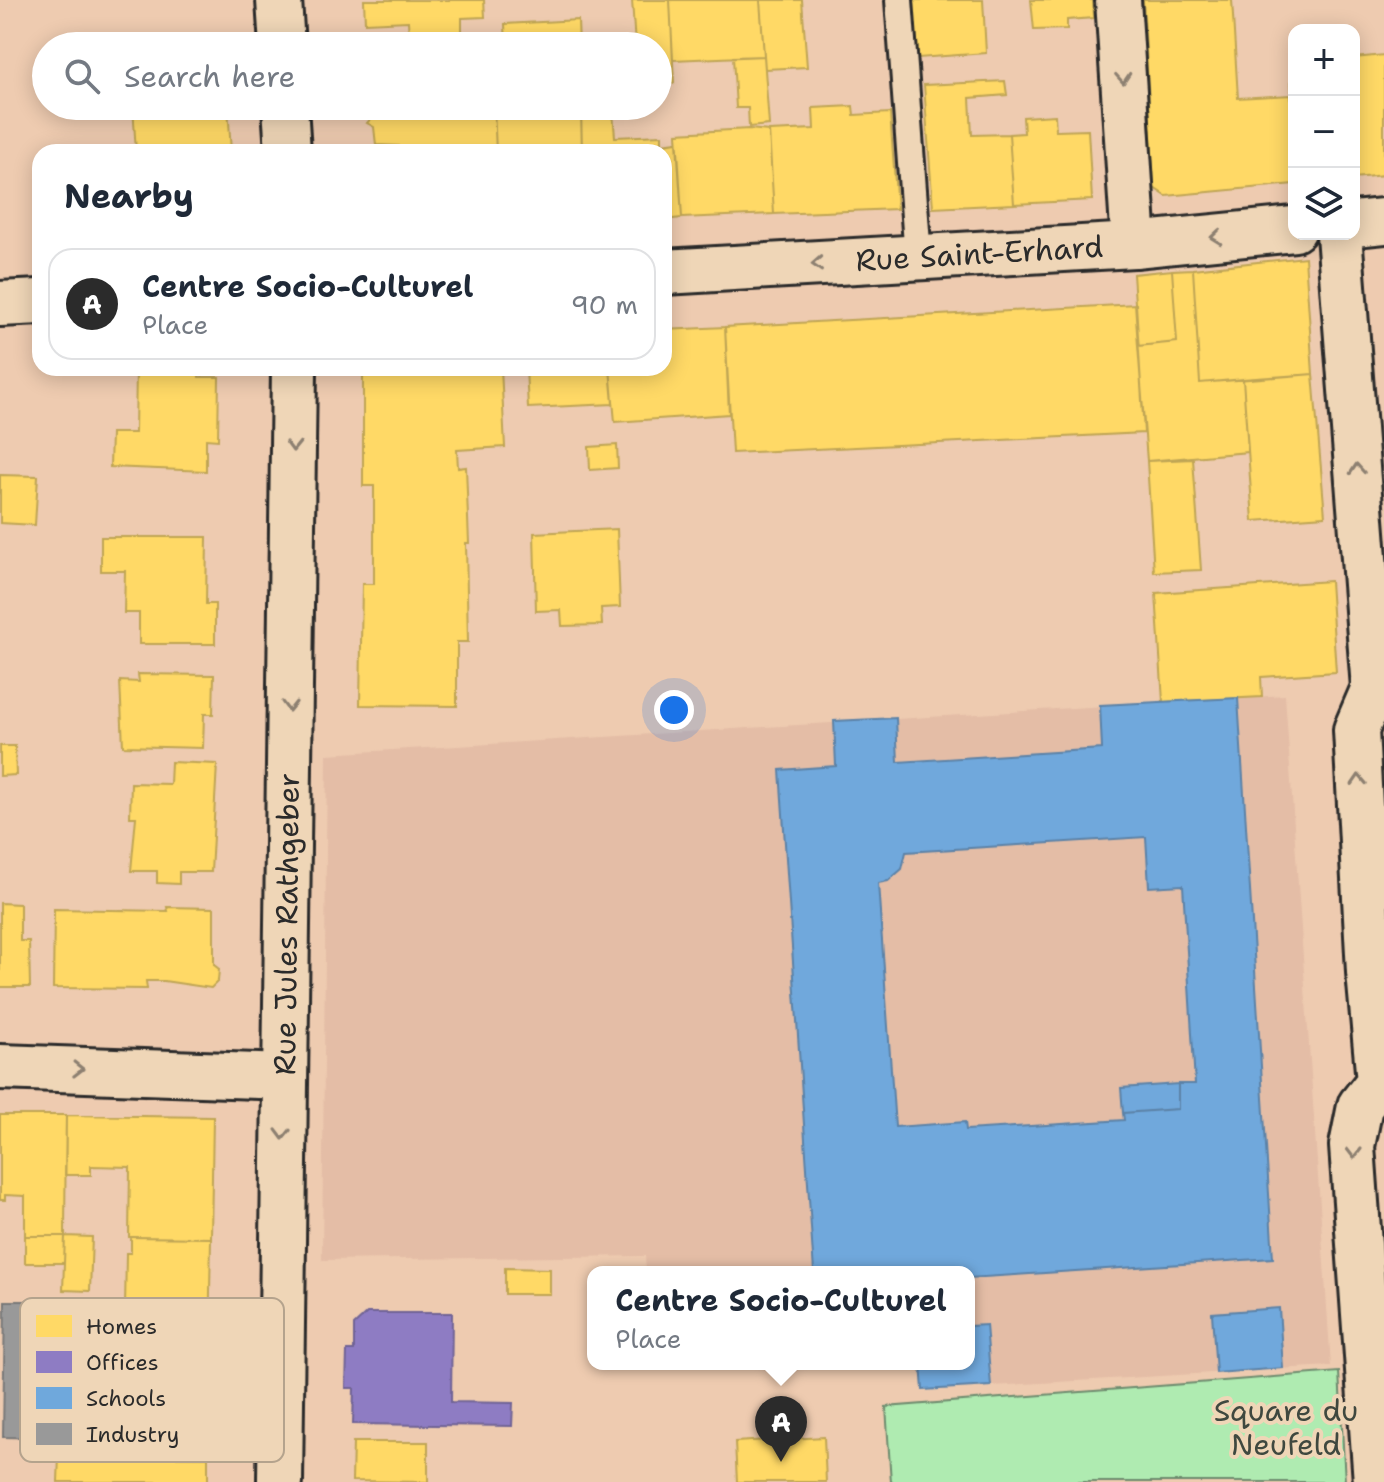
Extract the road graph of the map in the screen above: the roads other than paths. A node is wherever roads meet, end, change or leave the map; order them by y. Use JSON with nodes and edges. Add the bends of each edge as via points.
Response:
{"nodes":[{"id":1,"x":279,"y":0,"type":"edge"},
{"id":2,"x":899,"y":0,"type":"edge"},
{"id":3,"x":1118,"y":0,"type":"edge"},
{"id":4,"x":281,"y":32,"type":"edge"},
{"id":5,"x":286,"y":120,"type":"edge"},
{"id":6,"x":287,"y":144,"type":"edge"},
{"id":7,"x":1384,"y":221,"type":"edge"},
{"id":8,"x":1360,"y":223,"type":"edge"},
{"id":9,"x":1288,"y":230,"type":"edge"},
{"id":10,"x":1339,"y":240,"type":"edge"},
{"id":11,"x":1134,"y":245,"type":"junction"},
{"id":12,"x":918,"y":258,"type":"junction"},
{"id":13,"x":672,"y":272,"type":"edge"},
{"id":14,"x":32,"y":302,"type":"edge"},
{"id":15,"x":0,"y":304,"type":"edge"},
{"id":16,"x":294,"y":376,"type":"edge"},
{"id":17,"x":0,"y":1067,"type":"edge"},
{"id":18,"x":285,"y":1077,"type":"junction"},
{"id":19,"x":1381,"y":1081,"type":"edge"},
{"id":20,"x":282,"y":1298,"type":"edge"},
{"id":21,"x":280,"y":1462,"type":"edge"},
{"id":22,"x":280,"y":1482,"type":"edge"},
{"id":23,"x":1376,"y":1482,"type":"edge"}],
"edges":[{"from":1,"to":4,"type":"street"},
{"from":2,"to":12,"type":"lane"},
{"from":3,"to":11,"type":"street","one_way":true},
{"from":5,"to":6,"type":"street"},
{"from":7,"to":8,"type":"street"},
{"from":9,"to":11,"type":"street","name":"Rue Saint-Erhard","one_way":true},
{"from":19,"to":10,"type":"street","one_way":true,"via":[[1369,972],[1356,730],[1374,688]]},
{"from":11,"to":12,"type":"street","name":"Rue Saint-Erhard"},
{"from":12,"to":13,"type":"street","name":"Rue Saint-Erhard","one_way":true},
{"from":14,"to":15,"type":"street"},
{"from":16,"to":18,"type":"street","name":"Rue Jules Rathgeber","one_way":true},
{"from":17,"to":18,"type":"street","one_way":true},
{"from":18,"to":20,"type":"street","name":"Rue Jules Rathgeber","one_way":true},
{"from":19,"to":23,"type":"street","one_way":true,"via":[[1360,1106],[1352,1146]]},
{"from":21,"to":22,"type":"street","name":"Rue Jules Rathgeber","one_way":true}]}
